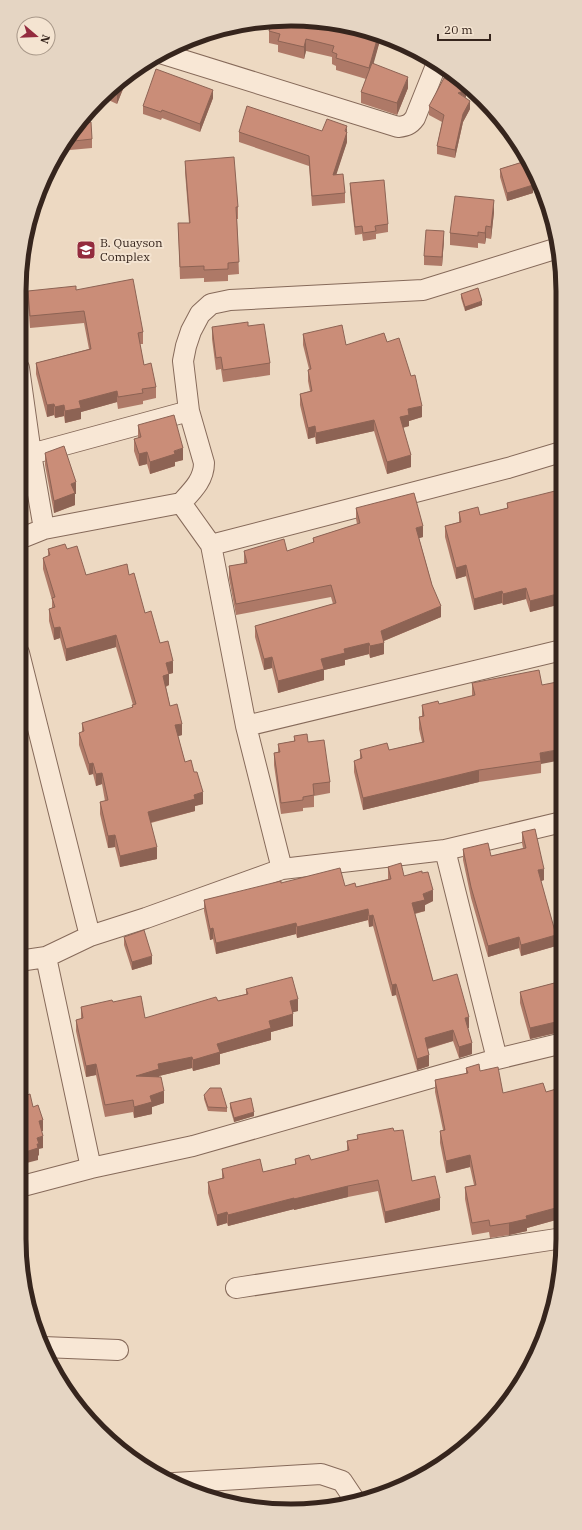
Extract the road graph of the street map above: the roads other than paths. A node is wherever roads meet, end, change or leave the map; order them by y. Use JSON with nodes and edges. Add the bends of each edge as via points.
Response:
{"nodes":[{"id":1,"x":169,"y":56,"type":"edge"},
{"id":2,"x":434,"y":69,"type":"edge"},
{"id":3,"x":553,"y":250,"type":"edge"},
{"id":4,"x":189,"y":411,"type":"junction"},
{"id":5,"x":26,"y":418,"type":"edge"},
{"id":6,"x":31,"y":454,"type":"junction"},
{"id":7,"x":556,"y":454,"type":"edge"},
{"id":8,"x":182,"y":503,"type":"junction"},
{"id":9,"x":44,"y":529,"type":"junction"},
{"id":10,"x":26,"y":536,"type":"edge"},
{"id":11,"x":211,"y":545,"type":"junction"},
{"id":12,"x":556,"y":651,"type":"edge"},
{"id":13,"x":26,"y":681,"type":"edge"},
{"id":14,"x":246,"y":726,"type":"junction"},
{"id":15,"x":556,"y":823,"type":"edge"},
{"id":16,"x":445,"y":850,"type":"junction"},
{"id":17,"x":282,"y":869,"type":"junction"},
{"id":18,"x":90,"y":936,"type":"junction"},
{"id":19,"x":46,"y":957,"type":"junction"},
{"id":20,"x":26,"y":960,"type":"edge"},
{"id":21,"x":556,"y":1044,"type":"edge"},
{"id":22,"x":497,"y":1059,"type":"junction"},
{"id":23,"x":91,"y":1168,"type":"junction"},
{"id":24,"x":26,"y":1185,"type":"edge"},
{"id":25,"x":556,"y":1239,"type":"edge"},
{"id":26,"x":236,"y":1288,"type":"dead end"},
{"id":27,"x":49,"y":1347,"type":"edge"},
{"id":28,"x":118,"y":1350,"type":"dead end"},
{"id":29,"x":186,"y":1482,"type":"edge"},
{"id":30,"x":353,"y":1497,"type":"edge"}],
"edges":[{"from":1,"to":2,"type":"street","via":[[398,127],[412,123]]},
{"from":3,"to":4,"type":"street","via":[[423,290],[230,300],[211,304],[200,314],[191,331],[183,360]]},
{"from":4,"to":6,"type":"street"},
{"from":4,"to":8,"type":"street","via":[[204,463],[204,472]]},
{"from":5,"to":6,"type":"street"},
{"from":6,"to":9,"type":"street"},
{"from":7,"to":11,"type":"street"},
{"from":8,"to":9,"type":"street"},
{"from":8,"to":11,"type":"street"},
{"from":9,"to":10,"type":"street"},
{"from":11,"to":14,"type":"street"},
{"from":12,"to":14,"type":"street"},
{"from":13,"to":18,"type":"street"},
{"from":14,"to":17,"type":"street"},
{"from":15,"to":16,"type":"street"},
{"from":16,"to":17,"type":"street"},
{"from":16,"to":22,"type":"street"},
{"from":17,"to":18,"type":"street"},
{"from":18,"to":19,"type":"street"},
{"from":19,"to":20,"type":"street"},
{"from":19,"to":23,"type":"street"},
{"from":21,"to":22,"type":"street"},
{"from":22,"to":23,"type":"street","via":[[193,1146]]},
{"from":23,"to":24,"type":"street"},
{"from":25,"to":26,"type":"street"},
{"from":27,"to":28,"type":"street"},
{"from":29,"to":30,"type":"street","via":[[321,1474],[342,1481]]}]}
